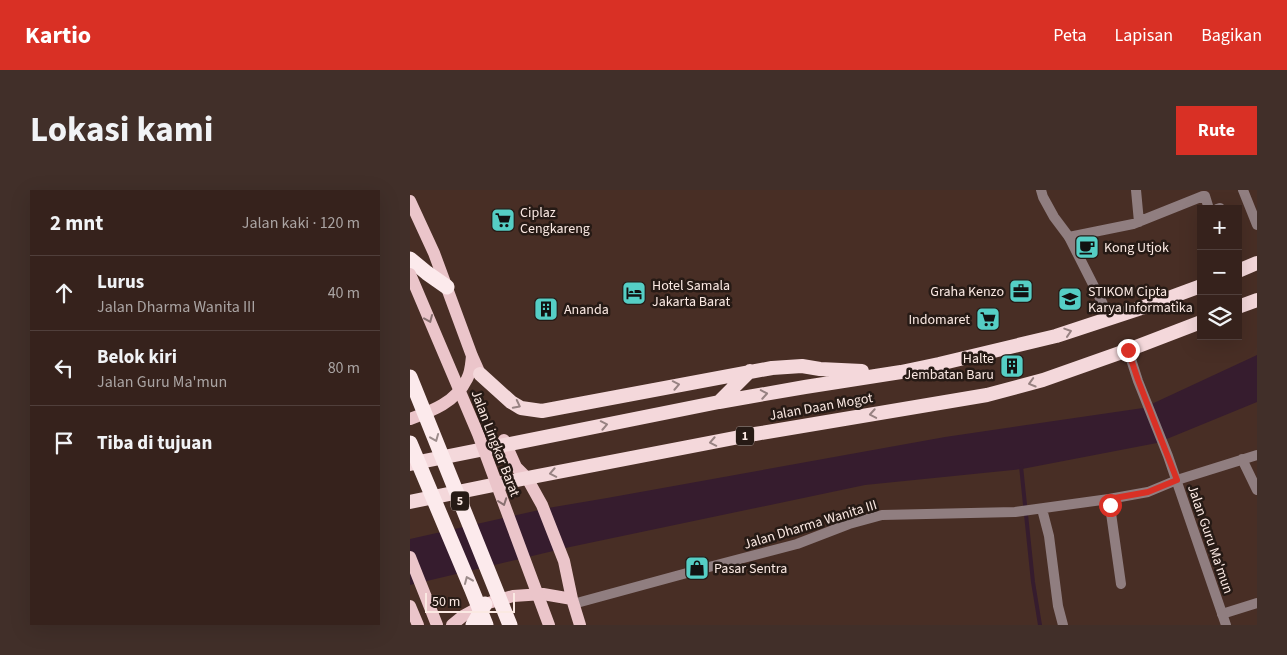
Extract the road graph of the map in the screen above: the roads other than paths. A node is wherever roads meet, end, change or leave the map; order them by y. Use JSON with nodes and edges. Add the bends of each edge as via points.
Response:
{"nodes":[{"id":1,"x":1040,"y":190,"type":"edge"},
{"id":2,"x":1136,"y":190,"type":"edge"},
{"id":3,"x":1256,"y":190,"type":"edge"},
{"id":4,"x":1244,"y":192,"type":"edge"},
{"id":5,"x":410,"y":201,"type":"edge"},
{"id":6,"x":1212,"y":205,"type":"edge"},
{"id":7,"x":1139,"y":222,"type":"junction"},
{"id":8,"x":1257,"y":225,"type":"edge"},
{"id":9,"x":1069,"y":237,"type":"junction"},
{"id":10,"x":410,"y":259,"type":"edge"},
{"id":11,"x":1257,"y":263,"type":"edge"},
{"id":12,"x":1242,"y":269,"type":"edge"},
{"id":13,"x":410,"y":274,"type":"edge"},
{"id":14,"x":447,"y":287,"type":"junction"},
{"id":15,"x":1197,"y":287,"type":"edge"},
{"id":16,"x":1257,"y":300,"type":"edge"},
{"id":17,"x":1242,"y":306,"type":"edge"},
{"id":18,"x":1110,"y":318,"type":"junction"},
{"id":19,"x":1197,"y":324,"type":"edge"},
{"id":20,"x":1128,"y":350,"type":"junction"},
{"id":21,"x":472,"y":356,"type":"junction"},
{"id":22,"x":750,"y":371,"type":"junction"},
{"id":23,"x":901,"y":372,"type":"junction"},
{"id":24,"x":480,"y":374,"type":"joint"},
{"id":25,"x":410,"y":377,"type":"edge"},
{"id":26,"x":720,"y":402,"type":"junction"},
{"id":27,"x":410,"y":419,"type":"edge"},
{"id":28,"x":410,"y":443,"type":"edge"},
{"id":29,"x":504,"y":443,"type":"junction"},
{"id":30,"x":1257,"y":455,"type":"edge"},
{"id":31,"x":1242,"y":459,"type":"junction"},
{"id":32,"x":410,"y":464,"type":"edge"},
{"id":33,"x":527,"y":478,"type":"junction"},
{"id":34,"x":1177,"y":480,"type":"junction"},
{"id":35,"x":1257,"y":490,"type":"edge"},
{"id":36,"x":1109,"y":499,"type":"junction"},
{"id":37,"x":410,"y":502,"type":"edge"},
{"id":38,"x":1037,"y":510,"type":"junction"},
{"id":39,"x":410,"y":558,"type":"edge"},
{"id":40,"x":1121,"y":584,"type":"dead end"},
{"id":41,"x":573,"y":602,"type":"junction"},
{"id":42,"x":1257,"y":603,"type":"edge"},
{"id":43,"x":485,"y":604,"type":"junction"},
{"id":44,"x":410,"y":606,"type":"edge"},
{"id":45,"x":1222,"y":614,"type":"junction"},
{"id":46,"x":418,"y":625,"type":"edge"},
{"id":47,"x":437,"y":625,"type":"edge"},
{"id":48,"x":452,"y":625,"type":"edge"},
{"id":49,"x":473,"y":625,"type":"edge"},
{"id":50,"x":486,"y":625,"type":"edge"},
{"id":51,"x":510,"y":625,"type":"edge"},
{"id":52,"x":549,"y":625,"type":"edge"},
{"id":53,"x":580,"y":625,"type":"edge"},
{"id":54,"x":1063,"y":625,"type":"edge"},
{"id":55,"x":1226,"y":625,"type":"edge"}],
"edges":[{"from":1,"to":9,"type":"street"},
{"from":2,"to":7,"type":"street"},
{"from":3,"to":4,"type":"street"},
{"from":4,"to":8,"type":"street"},
{"from":5,"to":14,"type":"main road","name":"Jalan Lingkar Barat"},
{"from":6,"to":7,"type":"street","via":[[1204,196]]},
{"from":7,"to":9,"type":"street"},
{"from":9,"to":18,"type":"street"},
{"from":10,"to":14,"type":"highway"},
{"from":11,"to":12,"type":"highway"},
{"from":13,"to":52,"type":"main road","name":"Jalan Lingkar Barat","one_way":true,"bridge":true,"via":[[478,434]]},
{"from":14,"to":21,"type":"main road","name":"Jalan Lingkar Barat"},
{"from":15,"to":18,"type":"highway","name":"Jalan Daan Mogot"},
{"from":16,"to":17,"type":"highway"},
{"from":23,"to":18,"type":"highway","name":"Jalan Daan Mogot","one_way":true,"via":[[1056,336]]},
{"from":19,"to":20,"type":"highway","name":"Jalan Daan Mogot","number":"1"},
{"from":20,"to":33,"type":"highway","name":"Jalan Daan Mogot","number":"1","one_way":true,"via":[[1043,380],[987,394]]},
{"from":20,"to":34,"type":"street","name":"Jalan Guru Ma'mun"},
{"from":21,"to":24,"type":"main road","name":"Jalan Lingkar Barat"},
{"from":21,"to":27,"type":"main road","via":[[468,379],[453,398],[429,413]]},
{"from":22,"to":23,"type":"highway","via":[[802,366]]},
{"from":24,"to":22,"type":"highway","one_way":true,"via":[[521,408],[542,411]]},
{"from":22,"to":26,"type":"highway"},
{"from":26,"to":23,"type":"highway","name":"Jalan Daan Mogot","one_way":true},
{"from":25,"to":51,"type":"highway","number":"5","one_way":true,"bridge":true},
{"from":29,"to":26,"type":"highway","name":"Jalan Daan Mogot","one_way":true},
{"from":50,"to":28,"type":"highway","number":"5","one_way":true,"bridge":true},
{"from":29,"to":32,"type":"highway","name":"Jalan Daan Mogot"},
{"from":29,"to":33,"type":"main road","name":"Jalan Lingkar Barat","via":[[516,467]]},
{"from":30,"to":31,"type":"street","name":"Jalan Dharma Wanita III"},
{"from":31,"to":34,"type":"street","name":"Jalan Dharma Wanita III"},
{"from":31,"to":35,"type":"street"},
{"from":33,"to":37,"type":"highway","name":"Jalan Daan Mogot","number":"1"},
{"from":33,"to":41,"type":"main road","name":"Jalan Lingkar Barat","via":[[542,505],[564,561]]},
{"from":34,"to":36,"type":"street","name":"Jalan Dharma Wanita III","via":[[1148,492]]},
{"from":34,"to":45,"type":"street","name":"Jalan Guru Ma'mun"},
{"from":36,"to":38,"type":"street","name":"Jalan Dharma Wanita III"},
{"from":36,"to":40,"type":"street"},
{"from":38,"to":41,"type":"street","name":"Jalan Dharma Wanita III","via":[[882,515],[797,544]]},
{"from":38,"to":54,"type":"street","via":[[1049,536]]},
{"from":39,"to":47,"type":"main road"},
{"from":41,"to":43,"type":"main road","via":[[543,594],[514,596]]},
{"from":41,"to":53,"type":"main road","name":"Jalan Lingkar Barat"},
{"from":42,"to":45,"type":"street"},
{"from":43,"to":48,"type":"main road"},
{"from":43,"to":49,"type":"highway"},
{"from":44,"to":46,"type":"main road"},
{"from":45,"to":55,"type":"street","name":"Jalan Guru Ma'mun"}]}
